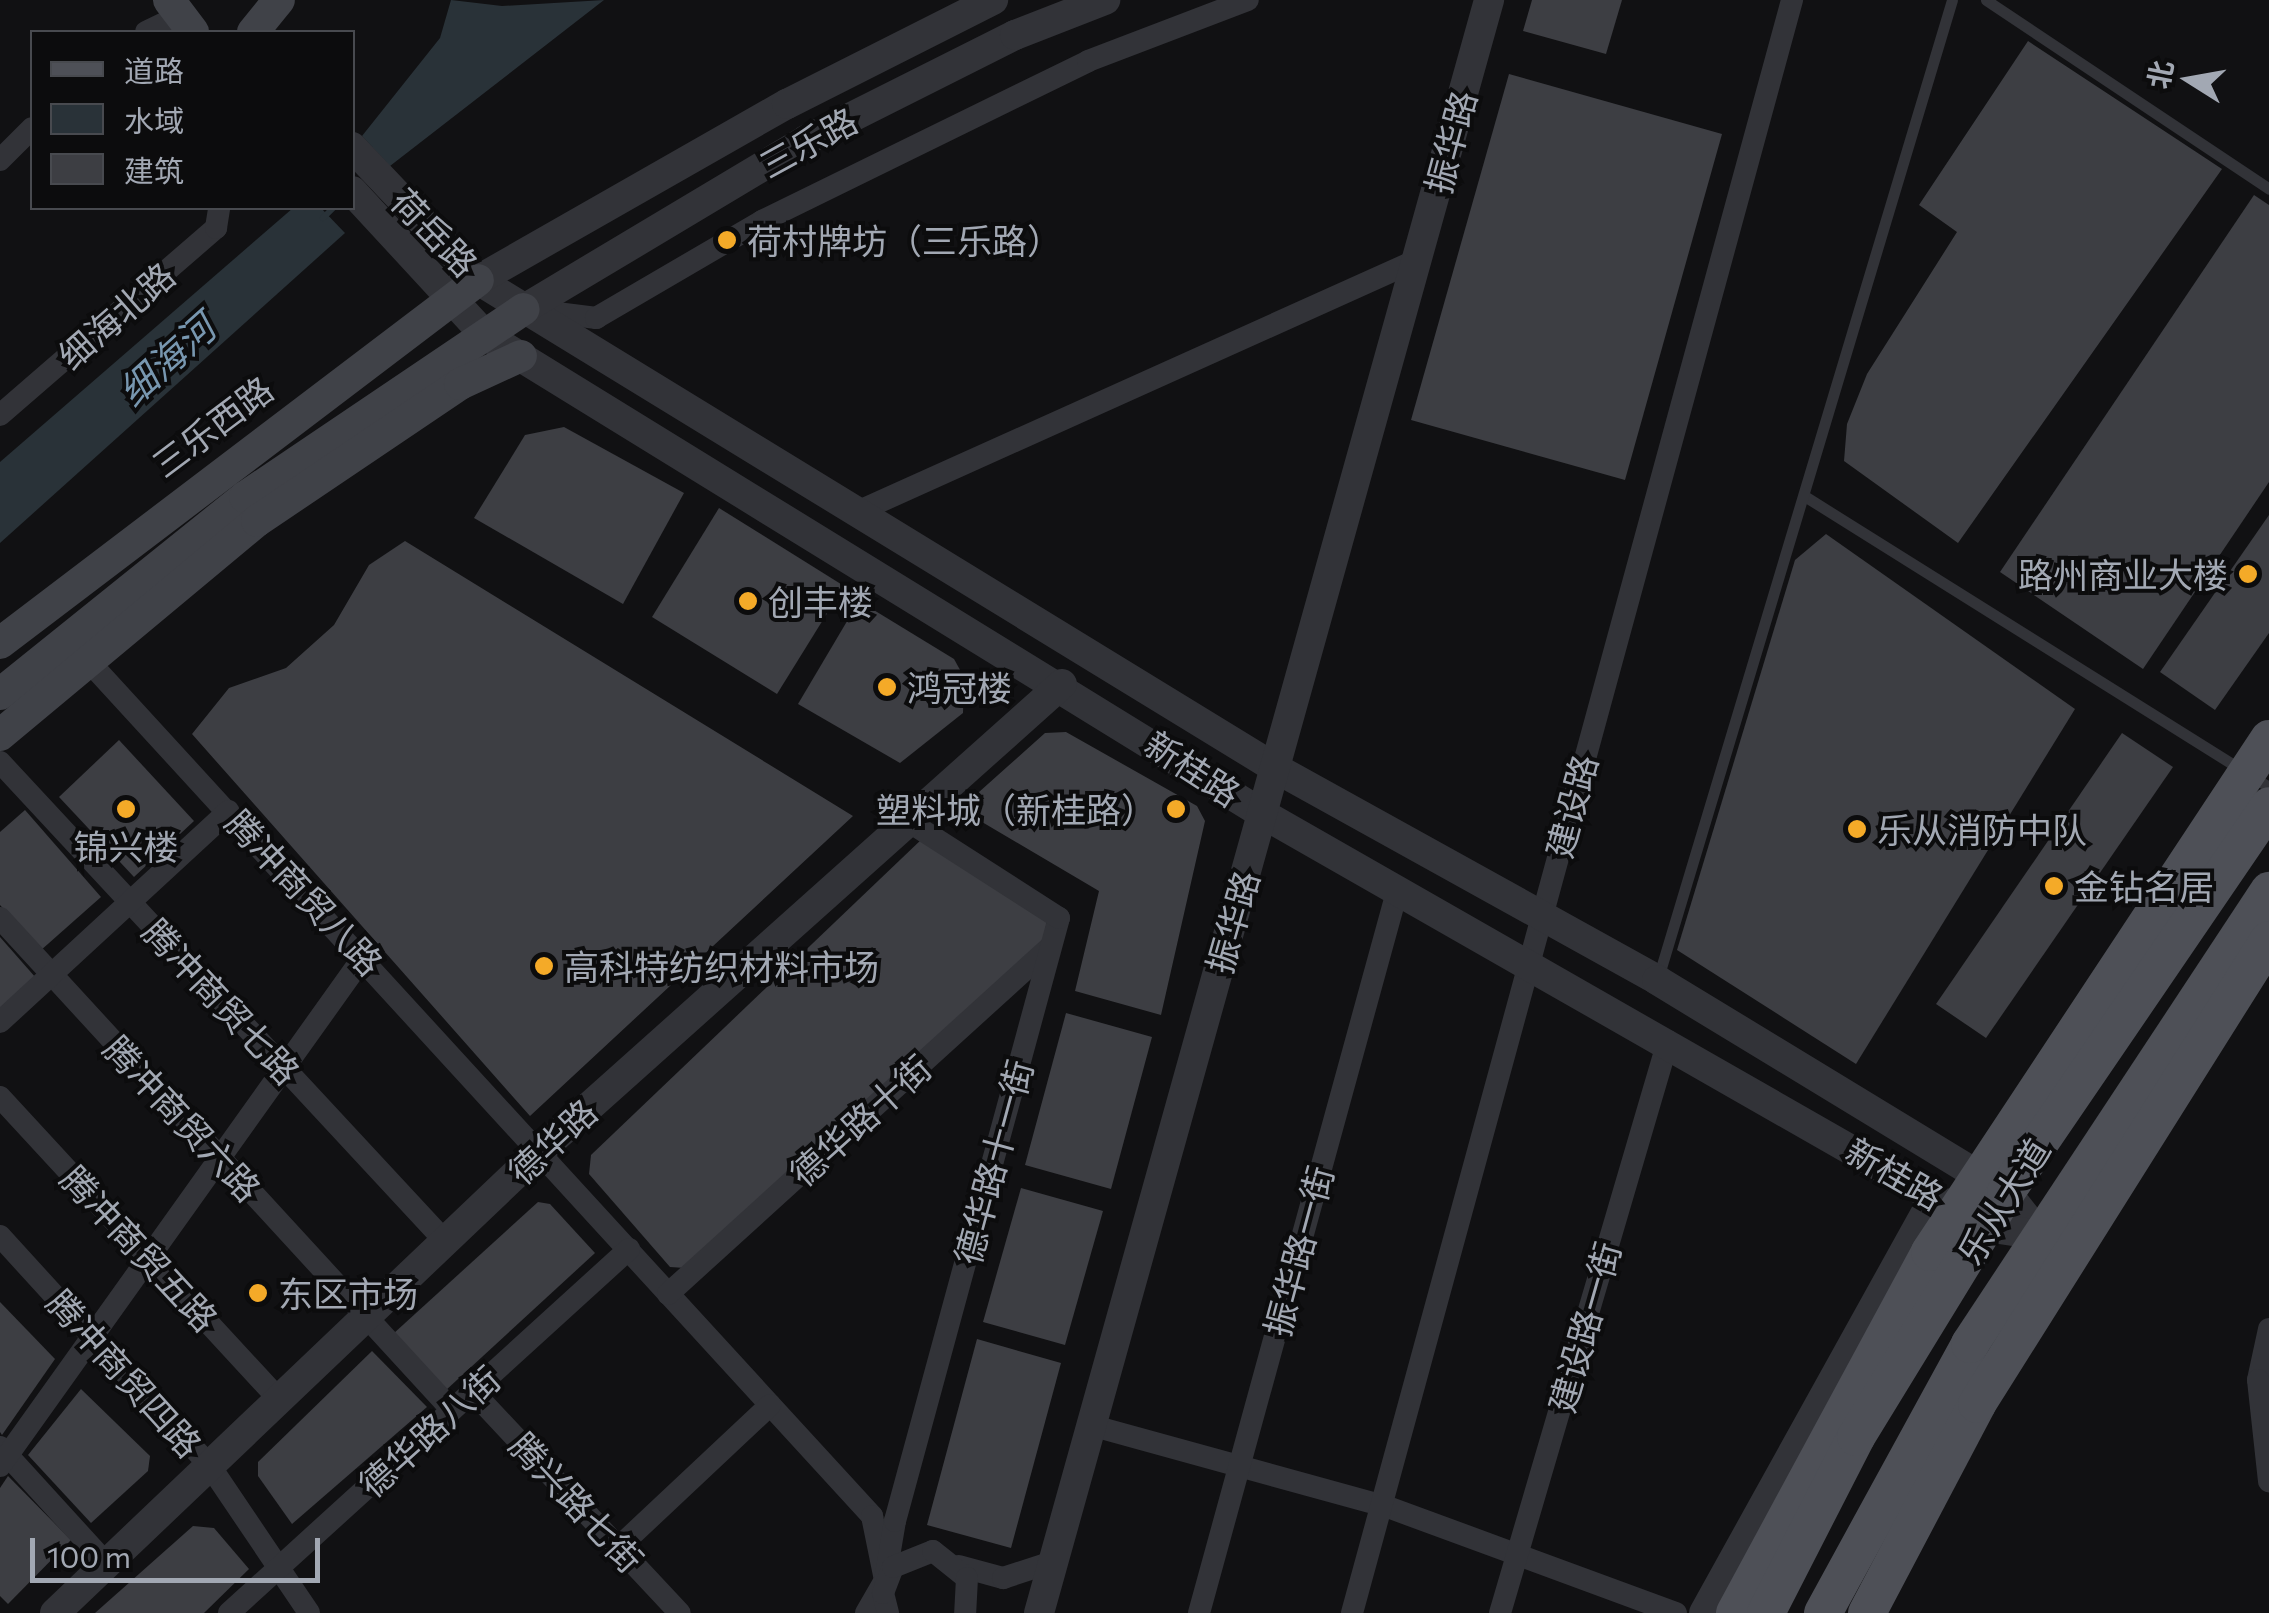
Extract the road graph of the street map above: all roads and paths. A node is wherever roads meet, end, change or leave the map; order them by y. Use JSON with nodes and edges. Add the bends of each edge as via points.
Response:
{"nodes":[{"id":1,"x":993,"y":0,"type":"edge"},
{"id":2,"x":1105,"y":0,"type":"edge"},
{"id":3,"x":1248,"y":0,"type":"edge"},
{"id":4,"x":1489,"y":0,"type":"edge"},
{"id":5,"x":1792,"y":0,"type":"edge"},
{"id":6,"x":1952,"y":0,"type":"edge"},
{"id":7,"x":1986,"y":0,"type":"edge"},
{"id":8,"x":180,"y":16,"type":"edge"},
{"id":9,"x":150,"y":30,"type":"edge"},
{"id":10,"x":30,"y":130,"type":"edge"},
{"id":11,"x":362,"y":157,"type":"edge"},
{"id":12,"x":0,"y":160,"type":"edge"},
{"id":13,"x":2269,"y":189,"type":"edge"},
{"id":14,"x":355,"y":194,"type":"edge"},
{"id":15,"x":219,"y":210,"type":"edge"},
{"id":16,"x":1417,"y":260,"type":"junction"},
{"id":17,"x":478,"y":280,"type":"junction"},
{"id":18,"x":450,"y":299,"type":"junction"},
{"id":19,"x":524,"y":309,"type":"junction"},
{"id":20,"x":486,"y":335,"type":"junction"},
{"id":21,"x":521,"y":356,"type":"junction"},
{"id":22,"x":0,"y":415,"type":"edge"},
{"id":23,"x":1806,"y":497,"type":"junction"},
{"id":24,"x":857,"y":512,"type":"junction"},
{"id":25,"x":0,"y":643,"type":"edge"},
{"id":26,"x":78,"y":649,"type":"junction"},
{"id":27,"x":1062,"y":684,"type":"junction"},
{"id":28,"x":0,"y":694,"type":"edge"},
{"id":29,"x":0,"y":735,"type":"edge"},
{"id":30,"x":2269,"y":739,"type":"edge"},
{"id":31,"x":0,"y":762,"type":"edge"},
{"id":32,"x":1277,"y":769,"type":"junction"},
{"id":33,"x":2257,"y":780,"type":"edge"},
{"id":34,"x":2269,"y":806,"type":"edge"},
{"id":35,"x":229,"y":811,"type":"junction"},
{"id":36,"x":1264,"y":814,"type":"junction"},
{"id":37,"x":908,"y":821,"type":"junction"},
{"id":38,"x":1398,"y":888,"type":"junction"},
{"id":39,"x":2269,"y":891,"type":"edge"},
{"id":40,"x":130,"y":902,"type":"junction"},
{"id":41,"x":1542,"y":914,"type":"junction"},
{"id":42,"x":0,"y":918,"type":"edge"},
{"id":43,"x":2269,"y":940,"type":"edge"},
{"id":44,"x":1052,"y":946,"type":"junction"},
{"id":45,"x":364,"y":956,"type":"junction"},
{"id":46,"x":1532,"y":962,"type":"junction"},
{"id":47,"x":52,"y":974,"type":"junction"},
{"id":48,"x":1658,"y":980,"type":"junction"},
{"id":49,"x":0,"y":1022,"type":"edge"},
{"id":50,"x":1668,"y":1042,"type":"junction"},
{"id":51,"x":282,"y":1066,"type":"junction"},
{"id":52,"x":0,"y":1097,"type":"edge"},
{"id":53,"x":543,"y":1148,"type":"junction"},
{"id":54,"x":216,"y":1154,"type":"junction"},
{"id":55,"x":1993,"y":1184,"type":"junction"},
{"id":56,"x":1960,"y":1211,"type":"junction"},
{"id":57,"x":2040,"y":1235,"type":"junction"},
{"id":58,"x":445,"y":1241,"type":"junction"},
{"id":59,"x":3,"y":1244,"type":"edge"},
{"id":60,"x":629,"y":1249,"type":"junction"},
{"id":61,"x":146,"y":1255,"type":"junction"},
{"id":62,"x":668,"y":1294,"type":"junction"},
{"id":63,"x":366,"y":1317,"type":"junction"},
{"id":64,"x":2269,"y":1329,"type":"edge"},
{"id":65,"x":90,"y":1335,"type":"junction"},
{"id":66,"x":472,"y":1391,"type":"junction"},
{"id":67,"x":279,"y":1399,"type":"junction"},
{"id":68,"x":770,"y":1405,"type":"junction"},
{"id":69,"x":452,"y":1410,"type":"junction"},
{"id":70,"x":1090,"y":1424,"type":"junction"},
{"id":71,"x":2,"y":1456,"type":"edge"},
{"id":72,"x":210,"y":1466,"type":"junction"},
{"id":73,"x":1239,"y":1466,"type":"junction"},
{"id":74,"x":2269,"y":1481,"type":"edge"},
{"id":75,"x":1384,"y":1506,"type":"junction"},
{"id":76,"x":620,"y":1546,"type":"junction"},
{"id":77,"x":1515,"y":1560,"type":"junction"},
{"id":78,"x":1052,"y":1562,"type":"junction"},
{"id":79,"x":107,"y":1564,"type":"junction"},
{"id":80,"x":959,"y":1566,"type":"junction"},
{"id":81,"x":279,"y":1567,"type":"junction"},
{"id":82,"x":886,"y":1580,"type":"junction"},
{"id":83,"x":59,"y":1612,"type":"edge"},
{"id":84,"x":229,"y":1613,"type":"edge"},
{"id":85,"x":309,"y":1613,"type":"edge"},
{"id":86,"x":680,"y":1613,"type":"edge"},
{"id":87,"x":866,"y":1613,"type":"edge"},
{"id":88,"x":888,"y":1613,"type":"edge"},
{"id":89,"x":965,"y":1613,"type":"edge"},
{"id":90,"x":1039,"y":1613,"type":"edge"},
{"id":91,"x":1199,"y":1613,"type":"edge"},
{"id":92,"x":1352,"y":1613,"type":"edge"},
{"id":93,"x":1500,"y":1613,"type":"edge"},
{"id":94,"x":1676,"y":1613,"type":"edge"},
{"id":95,"x":1704,"y":1613,"type":"edge"},
{"id":96,"x":1735,"y":1613,"type":"edge"},
{"id":97,"x":1766,"y":1613,"type":"edge"},
{"id":98,"x":1823,"y":1613,"type":"edge"},
{"id":99,"x":1867,"y":1613,"type":"edge"}],
"edges":[{"from":1,"to":17,"type":"street","name":"三乐路","via":[[787,104]]},
{"from":2,"to":19,"type":"street","name":"三乐路","via":[[1015,35],[806,140]]},
{"from":3,"to":19,"type":"street","via":[[1088,61],[762,221],[596,318]]},
{"from":4,"to":16,"type":"street","name":"振华路"},
{"from":5,"to":41,"type":"street","name":"建设路"},
{"from":6,"to":23,"type":"lane"},
{"from":7,"to":13,"type":"lane"},
{"from":8,"to":9,"type":"street"},
{"from":10,"to":12,"type":"street"},
{"from":11,"to":17,"type":"street","name":"荷岳路"},
{"from":14,"to":18,"type":"street","name":"荷岳路"},
{"from":15,"to":22,"type":"street","name":"细海北路","via":[[216,228]]},
{"from":16,"to":24,"type":"street"},
{"from":16,"to":32,"type":"street","name":"振华路"},
{"from":17,"to":18,"type":"main road","name":"三乐西路"},
{"from":17,"to":19,"type":"street","name":"荷岳路"},
{"from":18,"to":20,"type":"street","name":"荷岳路"},
{"from":18,"to":25,"type":"main road","name":"三乐西路"},
{"from":19,"to":20,"type":"main road"},
{"from":19,"to":24,"type":"street","name":"新桂路"},
{"from":20,"to":21,"type":"street","name":"新桂路"},
{"from":20,"to":26,"type":"main road","via":[[245,497]]},
{"from":21,"to":26,"type":"main road","via":[[460,384]]},
{"from":21,"to":27,"type":"street","name":"新桂路"},
{"from":23,"to":33,"type":"lane"},
{"from":23,"to":48,"type":"lane"},
{"from":24,"to":32,"type":"street","name":"新桂路"},
{"from":26,"to":28,"type":"main road"},
{"from":26,"to":29,"type":"main road"},
{"from":26,"to":35,"type":"street","name":"腾冲商贸八路"},
{"from":27,"to":36,"type":"street","name":"新桂路"},
{"from":27,"to":37,"type":"street","name":"德华路"},
{"from":30,"to":33,"type":"main road"},
{"from":31,"to":40,"type":"street","name":"腾冲商贸七路"},
{"from":32,"to":36,"type":"street","name":"振华路"},
{"from":32,"to":41,"type":"street","name":"新桂路"},
{"from":33,"to":55,"type":"main road"},
{"from":34,"to":55,"type":"main road","name":"乐从大道"},
{"from":35,"to":40,"type":"street"},
{"from":35,"to":45,"type":"street","name":"腾冲商贸八路"},
{"from":36,"to":38,"type":"street","name":"新桂路"},
{"from":36,"to":70,"type":"street","name":"振华路"},
{"from":37,"to":44,"type":"street","via":[[1059,918]]},
{"from":37,"to":53,"type":"street","name":"德华路"},
{"from":38,"to":46,"type":"street","name":"新桂路"},
{"from":38,"to":73,"type":"street","name":"振华路一街"},
{"from":39,"to":57,"type":"main road","name":"乐从大道"},
{"from":40,"to":47,"type":"street"},
{"from":40,"to":51,"type":"street","name":"腾冲商贸七路"},
{"from":41,"to":46,"type":"street","name":"建设路"},
{"from":41,"to":48,"type":"street","name":"新桂路"},
{"from":42,"to":47,"type":"street","name":"腾冲商贸六路"},
{"from":43,"to":99,"type":"main road","via":[[1977,1404]]},
{"from":44,"to":62,"type":"street","name":"德华路十街"},
{"from":44,"to":82,"type":"street","name":"德华路十一街","via":[[894,1522]]},
{"from":45,"to":51,"type":"street"},
{"from":45,"to":53,"type":"street","name":"腾冲商贸八路"},
{"from":46,"to":50,"type":"street","name":"新桂路"},
{"from":46,"to":75,"type":"street","name":"建设路"},
{"from":47,"to":49,"type":"street"},
{"from":47,"to":54,"type":"street","name":"腾冲商贸六路"},
{"from":48,"to":55,"type":"street","name":"新桂路"},
{"from":50,"to":56,"type":"street","name":"新桂路"},
{"from":50,"to":77,"type":"street","name":"建设路一街"},
{"from":51,"to":54,"type":"street"},
{"from":51,"to":58,"type":"street","name":"腾冲商贸七路"},
{"from":52,"to":61,"type":"street","name":"腾冲商贸五路"},
{"from":53,"to":58,"type":"street","name":"德华路"},
{"from":53,"to":60,"type":"street","name":"腾冲商贸八路"},
{"from":54,"to":61,"type":"street"},
{"from":54,"to":63,"type":"street","name":"腾冲商贸六路"},
{"from":55,"to":56,"type":"main road","name":"乐从大道"},
{"from":55,"to":57,"type":"street","name":"新桂路"},
{"from":56,"to":57,"type":"street","name":"新桂路"},
{"from":56,"to":95,"type":"street"},
{"from":56,"to":96,"type":"main road","via":[[1792,1497]]},
{"from":56,"to":97,"type":"main road","name":"乐从大道"},
{"from":57,"to":98,"type":"main road","name":"乐从大道","via":[[1970,1344]]},
{"from":58,"to":63,"type":"street","name":"德华路"},
{"from":59,"to":65,"type":"street","name":"腾冲商贸四路"},
{"from":60,"to":62,"type":"street","name":"腾冲商贸八路"},
{"from":60,"to":66,"type":"street","name":"德华路八街"},
{"from":61,"to":65,"type":"street"},
{"from":61,"to":67,"type":"street","name":"腾冲商贸五路"},
{"from":62,"to":68,"type":"street","name":"腾冲商贸八路"},
{"from":63,"to":67,"type":"street","name":"德华路"},
{"from":63,"to":69,"type":"street","name":"腾冲商贸六路"},
{"from":64,"to":74,"type":"street","via":[[2258,1380]]},
{"from":65,"to":71,"type":"street"},
{"from":65,"to":72,"type":"street","name":"腾冲商贸四路"},
{"from":66,"to":69,"type":"street","name":"德华路八街"},
{"from":66,"to":76,"type":"street","name":"腾兴路七街"},
{"from":67,"to":72,"type":"street","name":"德华路"},
{"from":68,"to":76,"type":"street"},
{"from":68,"to":82,"type":"street","name":"腾冲商贸八路","via":[[872,1516]]},
{"from":69,"to":81,"type":"street","name":"德华路八街"},
{"from":70,"to":73,"type":"street"},
{"from":70,"to":78,"type":"street","name":"振华路"},
{"from":71,"to":79,"type":"street"},
{"from":72,"to":79,"type":"street","name":"德华路"},
{"from":72,"to":81,"type":"street","name":"腾冲商贸四路"},
{"from":73,"to":75,"type":"street"},
{"from":73,"to":91,"type":"street","name":"振华路一街"},
{"from":75,"to":77,"type":"street"},
{"from":75,"to":92,"type":"street","name":"建设路"},
{"from":76,"to":86,"type":"street","name":"腾兴路七街"},
{"from":77,"to":93,"type":"street","name":"建设路一街"},
{"from":77,"to":94,"type":"street"},
{"from":78,"to":80,"type":"street","via":[[1003,1578]]},
{"from":78,"to":90,"type":"street","name":"振华路"},
{"from":79,"to":83,"type":"street","name":"德华路"},
{"from":80,"to":82,"type":"street","via":[[918,1552]]},
{"from":80,"to":89,"type":"street","via":[[970,1593]]},
{"from":81,"to":84,"type":"street","name":"德华路八街"},
{"from":81,"to":85,"type":"street","name":"腾冲商贸四路"},
{"from":82,"to":87,"type":"street"},
{"from":82,"to":88,"type":"street"}]}
